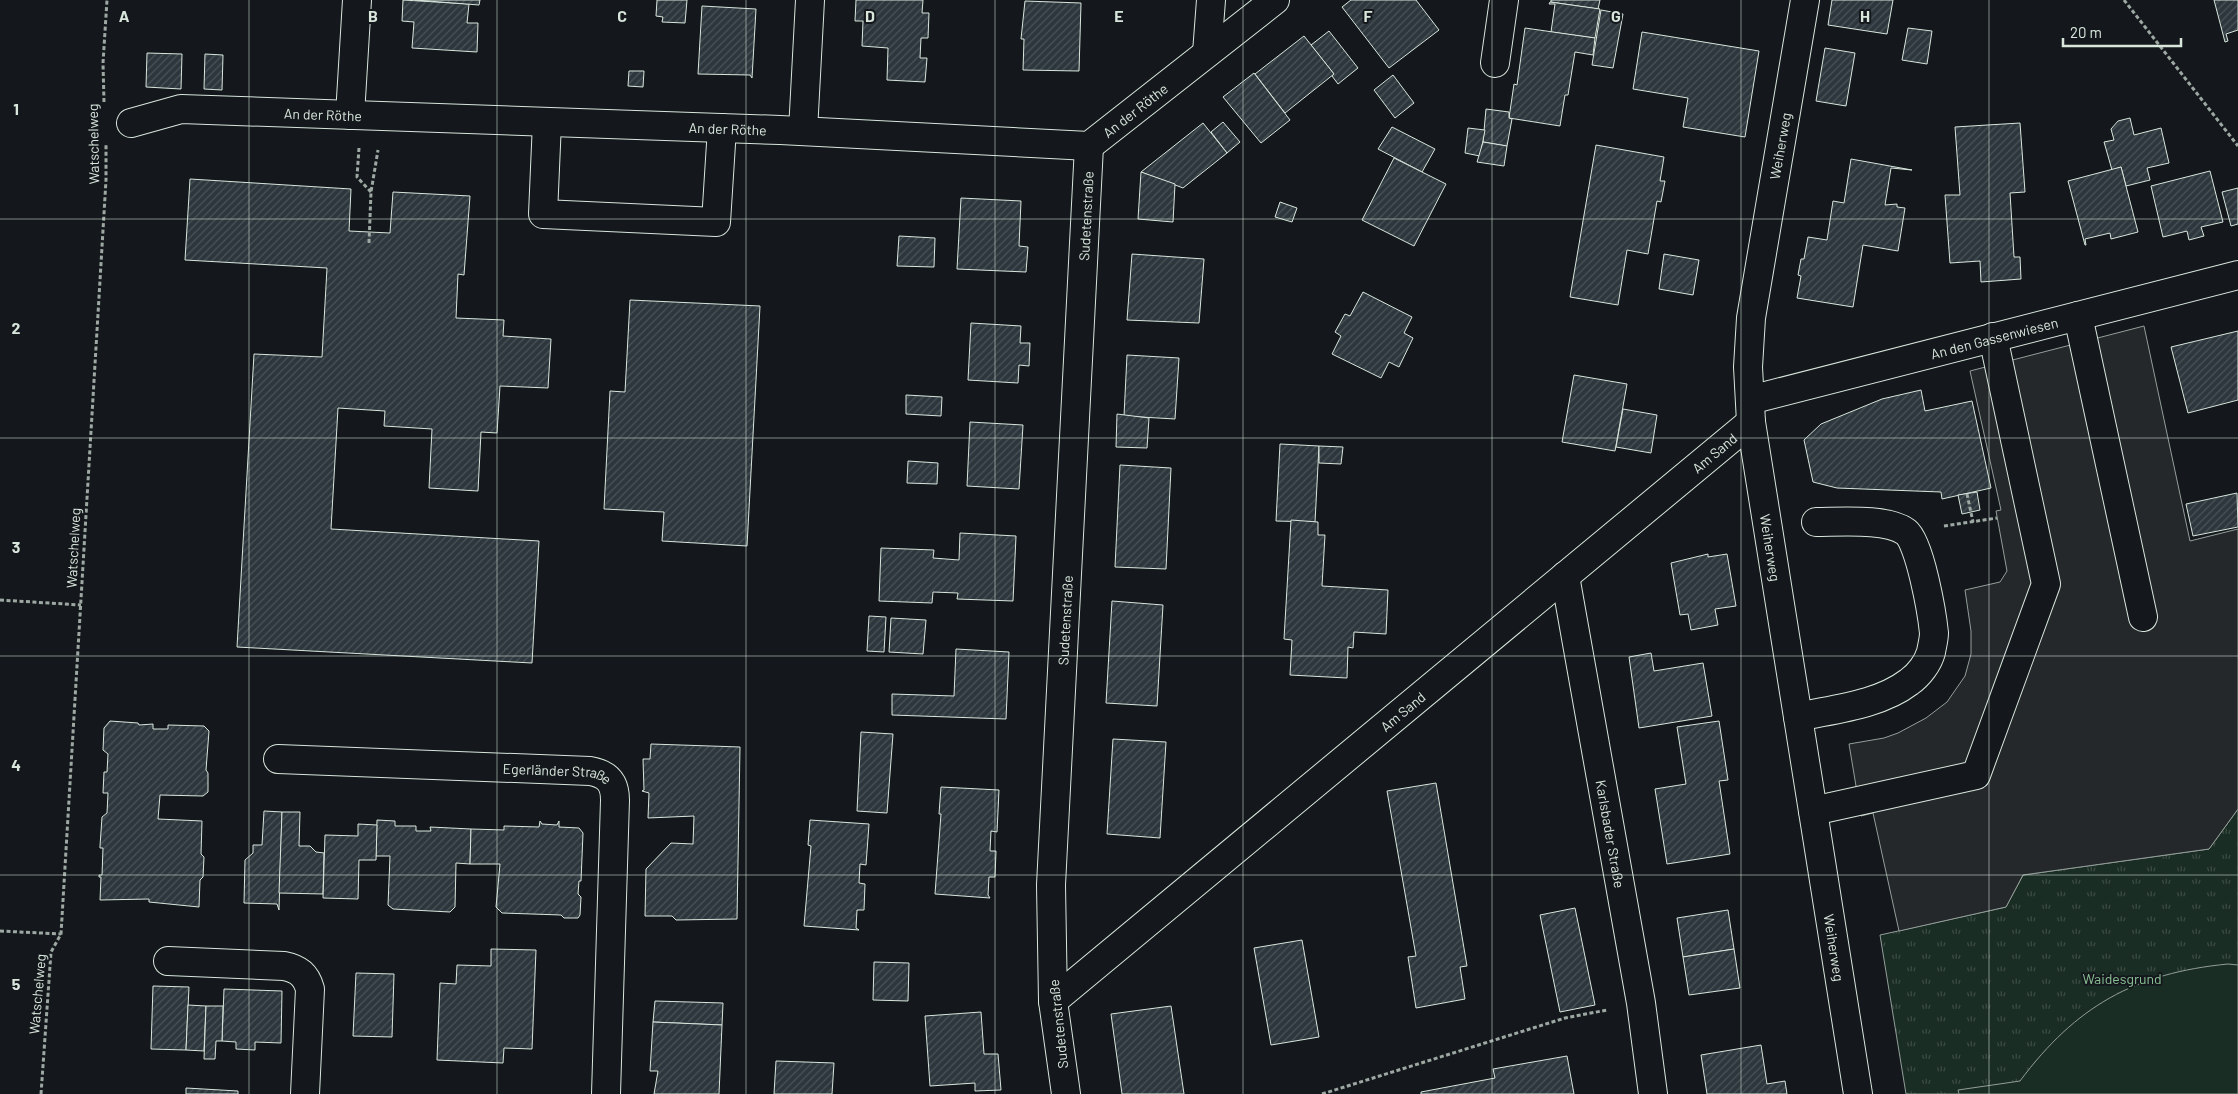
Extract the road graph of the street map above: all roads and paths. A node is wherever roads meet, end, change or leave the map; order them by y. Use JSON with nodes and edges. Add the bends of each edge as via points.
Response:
{"nodes":[{"id":1,"x":107,"y":0,"type":"edge"},
{"id":2,"x":357,"y":0,"type":"edge"},
{"id":3,"x":810,"y":0,"type":"edge"},
{"id":4,"x":1211,"y":0,"type":"edge"},
{"id":5,"x":1276,"y":0,"type":"edge"},
{"id":6,"x":1504,"y":0,"type":"edge"},
{"id":7,"x":1805,"y":0,"type":"edge"},
{"id":8,"x":2124,"y":0,"type":"edge"},
{"id":9,"x":1208,"y":53,"type":"junction"},
{"id":10,"x":1495,"y":63,"type":"dead end"},
{"id":11,"x":104,"y":103,"type":"dead end"},
{"id":12,"x":360,"y":115,"type":"junction"},
{"id":13,"x":547,"y":122,"type":"junction"},
{"id":14,"x":131,"y":123,"type":"dead end"},
{"id":15,"x":722,"y":128,"type":"junction"},
{"id":16,"x":803,"y":131,"type":"junction"},
{"id":17,"x":106,"y":139,"type":"dead end"},
{"id":18,"x":1089,"y":146,"type":"junction"},
{"id":19,"x":2238,"y":146,"type":"edge"},
{"id":20,"x":377,"y":159,"type":"dead end"},
{"id":21,"x":371,"y":192,"type":"junction"},
{"id":22,"x":369,"y":244,"type":"dead end"},
{"id":23,"x":2238,"y":275,"type":"edge"},
{"id":24,"x":2078,"y":316,"type":"junction"},
{"id":25,"x":1993,"y":337,"type":"junction"},
{"id":26,"x":1751,"y":411,"type":"junction"},
{"id":27,"x":1967,"y":494,"type":"dead end"},
{"id":28,"x":2031,"y":513,"type":"junction"},
{"id":29,"x":1816,"y":522,"type":"dead end"},
{"id":30,"x":1973,"y":522,"type":"junction"},
{"id":31,"x":1906,"y":532,"type":"junction"},
{"id":32,"x":1565,"y":576,"type":"junction"},
{"id":33,"x":0,"y":600,"type":"edge"},
{"id":34,"x":81,"y":604,"type":"junction"},
{"id":35,"x":2143,"y":617,"type":"dead end"},
{"id":36,"x":1798,"y":717,"type":"junction"},
{"id":37,"x":278,"y":759,"type":"dead end"},
{"id":38,"x":1813,"y":811,"type":"junction"},
{"id":39,"x":0,"y":931,"type":"edge"},
{"id":40,"x":61,"y":934,"type":"junction"},
{"id":41,"x":168,"y":962,"type":"dead end"},
{"id":42,"x":1053,"y":1001,"type":"junction"},
{"id":43,"x":1592,"y":1012,"type":"dead end"},
{"id":44,"x":41,"y":1094,"type":"edge"},
{"id":45,"x":305,"y":1094,"type":"edge"},
{"id":46,"x":606,"y":1094,"type":"edge"},
{"id":47,"x":1066,"y":1094,"type":"edge"},
{"id":48,"x":1322,"y":1094,"type":"edge"},
{"id":49,"x":1653,"y":1094,"type":"edge"},
{"id":50,"x":1858,"y":1094,"type":"edge"}],
"edges":[{"from":1,"to":11,"type":"path","name":"Watschelweg","via":[[102,64]]},
{"from":2,"to":12,"type":"street"},
{"from":3,"to":16,"type":"street"},
{"from":4,"to":9,"type":"street"},
{"from":5,"to":9,"type":"street","name":"An der Röthe"},
{"from":6,"to":10,"type":"street"},
{"from":7,"to":26,"type":"street","name":"Weiherweg","via":[[1751,318],[1748,367]]},
{"from":8,"to":19,"type":"path"},
{"from":9,"to":18,"type":"street","name":"An der Röthe"},
{"from":12,"to":13,"type":"street","name":"An der Röthe"},
{"from":12,"to":14,"type":"street","name":"An der Röthe","via":[[181,109]]},
{"from":12,"to":21,"type":"path","via":[[369,135],[359,143],[357,177]]},
{"from":13,"to":15,"type":"street","name":"An der Röthe"},
{"from":13,"to":15,"type":"street","via":[[543,214],[716,222]]},
{"from":15,"to":16,"type":"street","name":"An der Röthe"},
{"from":16,"to":18,"type":"street","name":"An der Röthe"},
{"from":17,"to":34,"type":"path","name":"Watschelweg"},
{"from":18,"to":42,"type":"street","name":"Sudetenstraße","via":[[1051,885]]},
{"from":20,"to":21,"type":"path"},
{"from":21,"to":22,"type":"path"},
{"from":23,"to":24,"type":"street","name":"An den Gassenwiesen"},
{"from":24,"to":25,"type":"street","name":"An den Gassenwiesen"},
{"from":24,"to":35,"type":"street"},
{"from":25,"to":26,"type":"street","name":"An den Gassenwiesen"},
{"from":25,"to":28,"type":"street"},
{"from":26,"to":32,"type":"street","name":"Am Sand"},
{"from":26,"to":36,"type":"street","name":"Weiherweg"},
{"from":27,"to":30,"type":"path"},
{"from":28,"to":30,"type":"path"},
{"from":28,"to":38,"type":"street","via":[[2046,584],[1976,776]]},
{"from":29,"to":31,"type":"street","via":[[1890,524]]},
{"from":30,"to":31,"type":"path"},
{"from":31,"to":36,"type":"street","via":[[1915,544],[1920,561],[1934,634],[1931,654],[1924,667],[1909,682],[1879,698]]},
{"from":32,"to":42,"type":"street","name":"Am Sand"},
{"from":32,"to":49,"type":"street","name":"Karlsbader Straße","via":[[1641,1003]]},
{"from":33,"to":34,"type":"path"},
{"from":34,"to":40,"type":"path","name":"Watschelweg"},
{"from":36,"to":38,"type":"street","name":"Weiherweg"},
{"from":37,"to":46,"type":"street","name":"Egerländer Straße","via":[[590,772],[601,773],[610,780],[615,789],[615,800]]},
{"from":38,"to":50,"type":"street","name":"Weiherweg"},
{"from":39,"to":40,"type":"path"},
{"from":40,"to":44,"type":"path","name":"Watschelweg","via":[[51,952]]},
{"from":41,"to":45,"type":"street","via":[[284,966],[301,972],[310,989]]},
{"from":42,"to":47,"type":"street","name":"Sudetenstraße"},
{"from":43,"to":48,"type":"path"}]}
